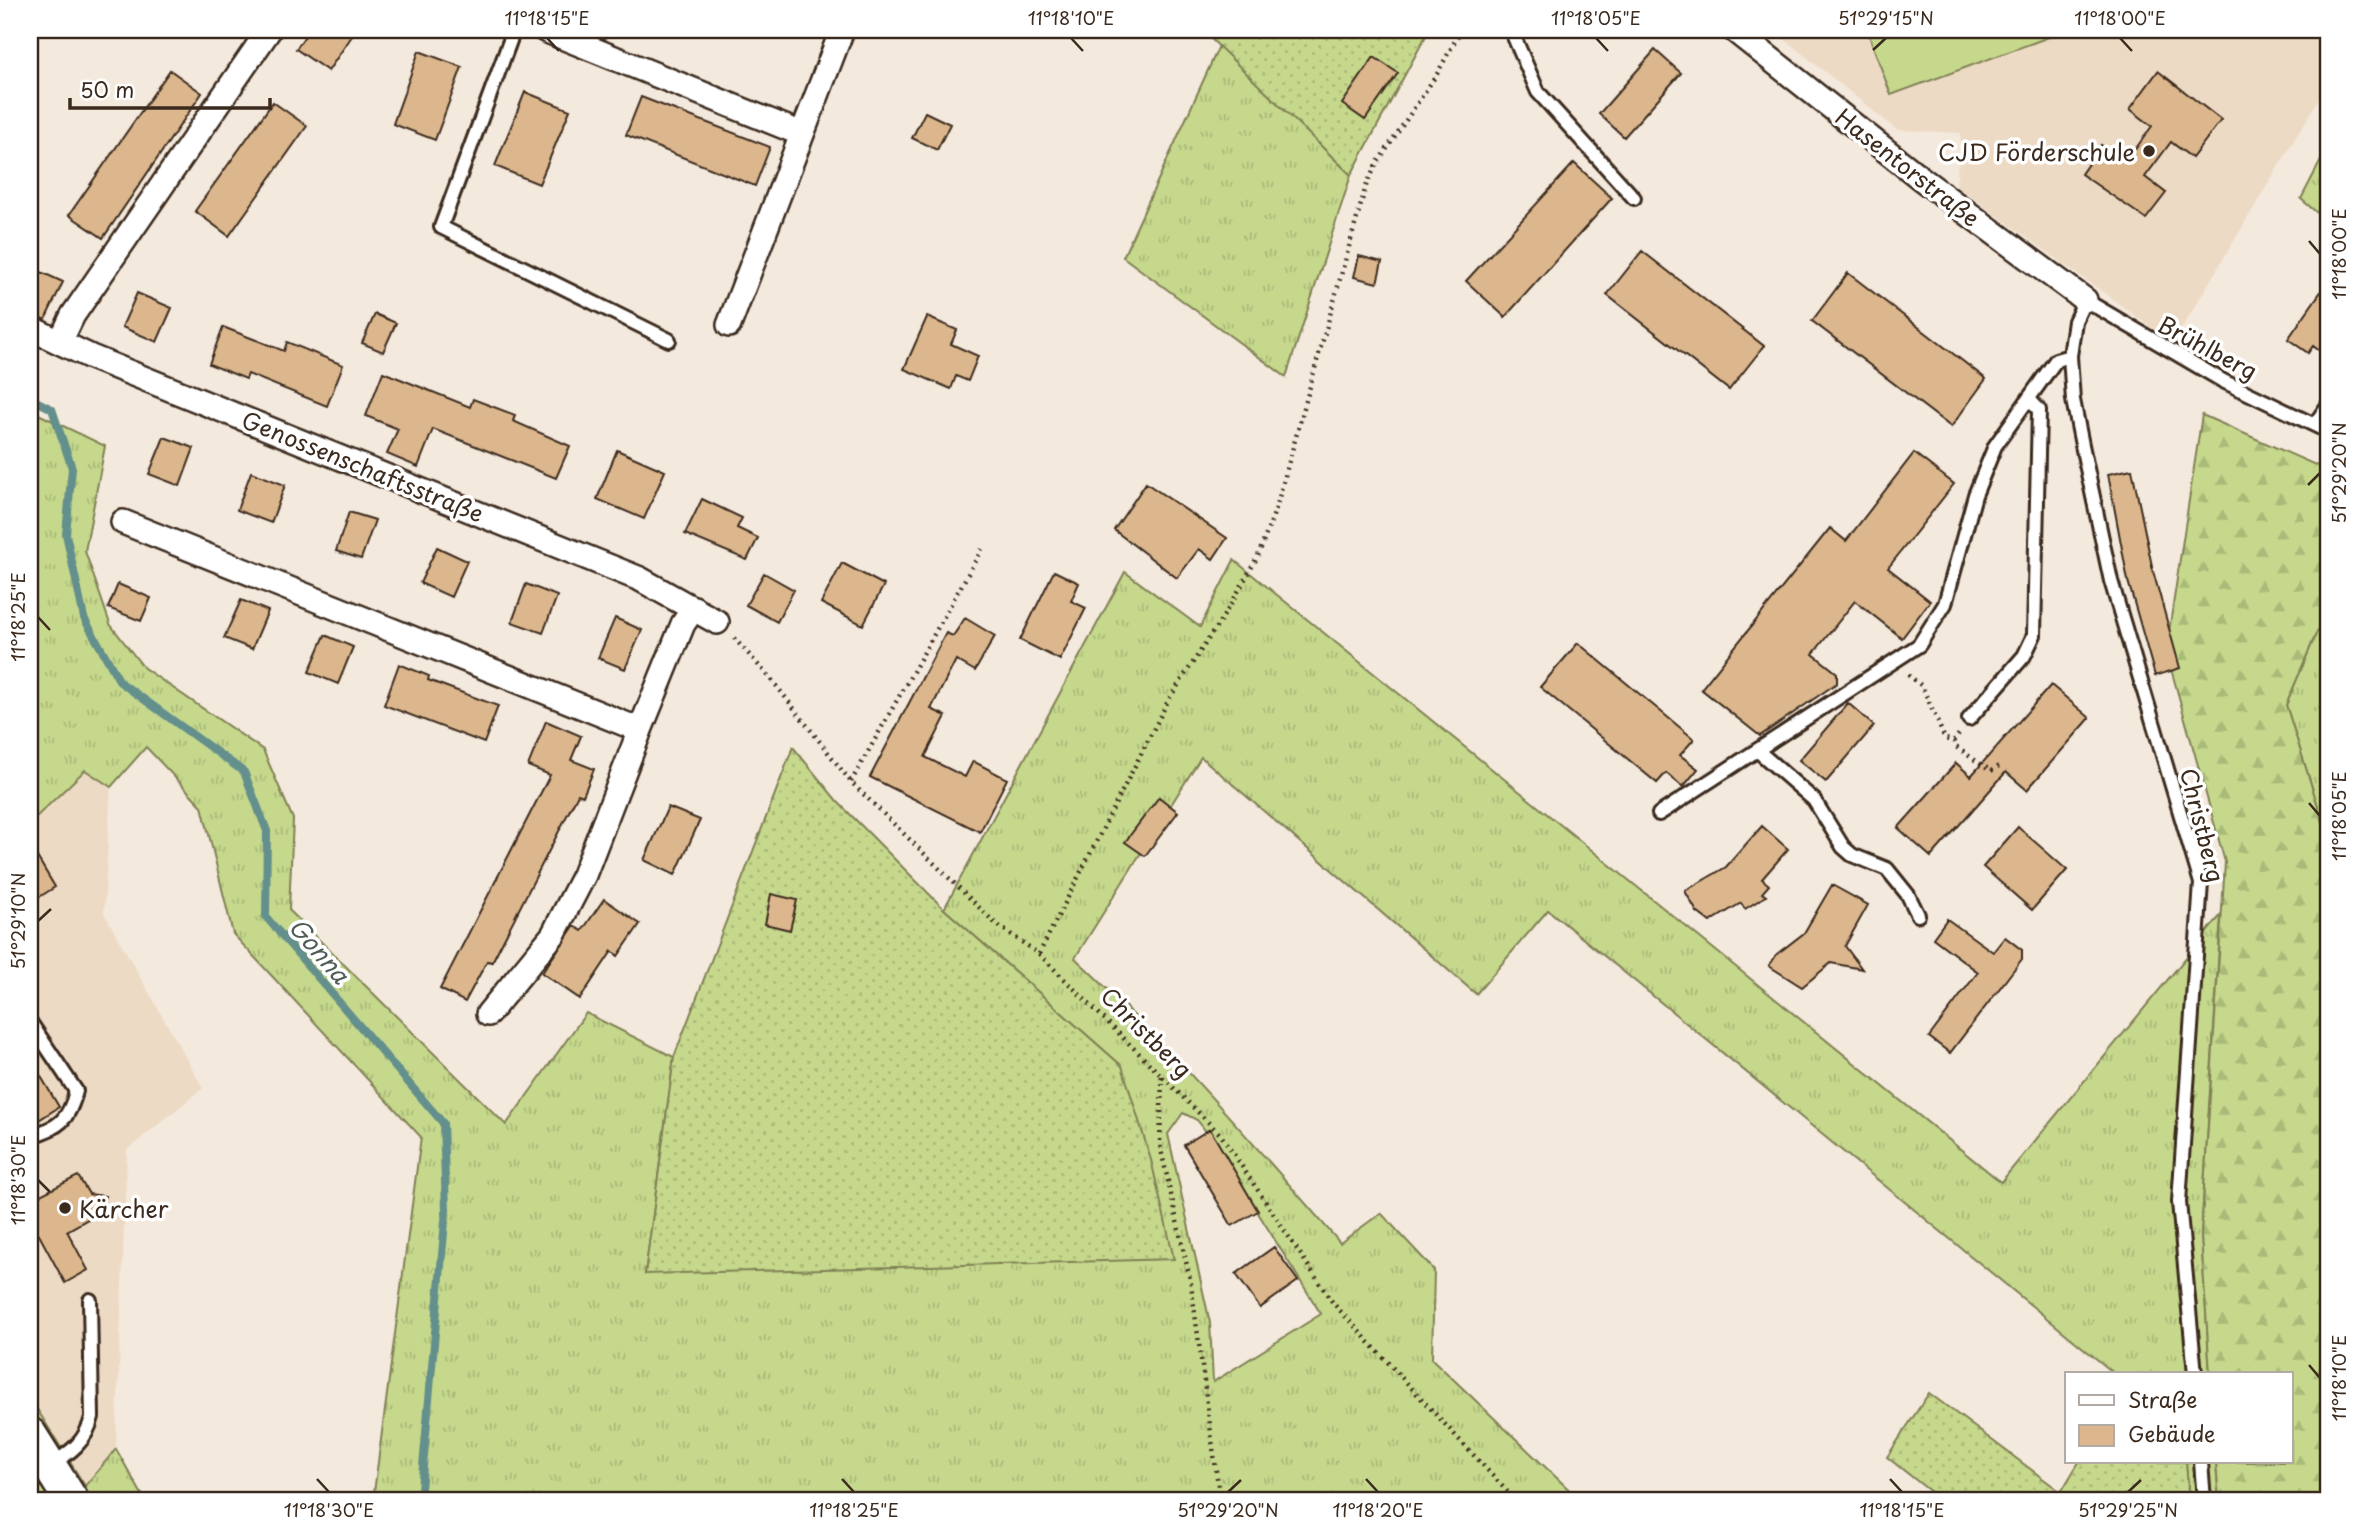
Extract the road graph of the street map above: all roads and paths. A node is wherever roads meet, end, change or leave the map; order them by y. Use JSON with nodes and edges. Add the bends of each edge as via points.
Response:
{"nodes":[{"id":1,"x":269,"y":30,"type":"edge"},
{"id":2,"x":514,"y":30,"type":"edge"},
{"id":3,"x":545,"y":30,"type":"edge"},
{"id":4,"x":842,"y":30,"type":"edge"},
{"id":5,"x":1511,"y":30,"type":"edge"},
{"id":6,"x":1734,"y":30,"type":"edge"},
{"id":7,"x":1458,"y":31,"type":"edge"},
{"id":8,"x":802,"y":134,"type":"junction"},
{"id":9,"x":1634,"y":198,"type":"dead end"},
{"id":10,"x":2085,"y":300,"type":"junction"},
{"id":11,"x":729,"y":325,"type":"dead end"},
{"id":12,"x":30,"y":328,"type":"edge"},
{"id":13,"x":669,"y":340,"type":"dead end"},
{"id":14,"x":60,"y":342,"type":"junction"},
{"id":15,"x":2070,"y":356,"type":"junction"},
{"id":16,"x":2029,"y":399,"type":"junction"},
{"id":17,"x":2329,"y":404,"type":"edge"},
{"id":18,"x":2315,"y":424,"type":"junction"},
{"id":19,"x":2329,"y":432,"type":"edge"},
{"id":20,"x":123,"y":522,"type":"dead end"},
{"id":21,"x":982,"y":549,"type":"dead end"},
{"id":22,"x":694,"y":608,"type":"junction"},
{"id":23,"x":717,"y":622,"type":"joint"},
{"id":24,"x":1899,"y":659,"type":"junction"},
{"id":25,"x":1969,"y":719,"type":"joint"},
{"id":26,"x":640,"y":730,"type":"junction"},
{"id":27,"x":1954,"y":741,"type":"junction"},
{"id":28,"x":1758,"y":751,"type":"junction"},
{"id":29,"x":1999,"y":766,"type":"dead end"},
{"id":30,"x":851,"y":782,"type":"junction"},
{"id":31,"x":1659,"y":814,"type":"dead end"},
{"id":32,"x":1918,"y":915,"type":"dead end"},
{"id":33,"x":1039,"y":954,"type":"junction"},
{"id":34,"x":488,"y":1014,"type":"dead end"},
{"id":35,"x":30,"y":1022,"type":"edge"},
{"id":36,"x":1162,"y":1076,"type":"junction"},
{"id":37,"x":30,"y":1136,"type":"edge"},
{"id":38,"x":90,"y":1300,"type":"dead end"},
{"id":39,"x":2195,"y":1372,"type":"edge"},
{"id":40,"x":30,"y":1435,"type":"edge"},
{"id":41,"x":2202,"y":1464,"type":"edge"},
{"id":42,"x":49,"y":1466,"type":"junction"},
{"id":43,"x":71,"y":1500,"type":"edge"},
{"id":44,"x":1220,"y":1500,"type":"edge"},
{"id":45,"x":1515,"y":1500,"type":"edge"},
{"id":46,"x":2204,"y":1500,"type":"edge"}],
"edges":[{"from":1,"to":14,"type":"street"},
{"from":2,"to":13,"type":"lane","via":[[441,227]]},
{"from":3,"to":8,"type":"street"},
{"from":4,"to":8,"type":"street"},
{"from":5,"to":9,"type":"lane","via":[[1538,92]]},
{"from":6,"to":10,"type":"street","name":"Hasentorstraße","via":[[1923,180]]},
{"from":7,"to":33,"type":"path","via":[[1366,186],[1276,508],[1258,556],[1169,699]]},
{"from":8,"to":11,"type":"street"},
{"from":10,"to":15,"type":"lane","name":"Christberg","via":[[2075,321]]},
{"from":10,"to":18,"type":"lane","name":"Brühlberg","via":[[2222,381]]},
{"from":12,"to":14,"type":"street","name":"Genossenschaftsstraße"},
{"from":14,"to":22,"type":"street","name":"Genossenschaftsstraße","via":[[640,579]]},
{"from":15,"to":16,"type":"lane","via":[[2056,360]]},
{"from":15,"to":39,"type":"lane","name":"Christberg","via":[[2073,400],[2111,581],[2200,883],[2179,1202]]},
{"from":16,"to":24,"type":"lane","via":[[1995,446],[1975,495],[1945,604],[1919,645]]},
{"from":16,"to":25,"type":"lane","via":[[2039,410],[2034,635],[2018,663]]},
{"from":17,"to":18,"type":"lane"},
{"from":18,"to":19,"type":"lane","name":"Brühlberg"},
{"from":20,"to":26,"type":"street"},
{"from":21,"to":30,"type":"path"},
{"from":22,"to":23,"type":"street","name":"Genossenschaftsstraße"},
{"from":22,"to":26,"type":"street","via":[[683,624]]},
{"from":23,"to":30,"type":"path","name":"Christberg","via":[[772,680]]},
{"from":24,"to":27,"type":"path","via":[[1922,686],[1945,739]]},
{"from":24,"to":28,"type":"lane"},
{"from":25,"to":27,"type":"path"},
{"from":26,"to":34,"type":"street","via":[[584,875],[554,935]]},
{"from":27,"to":29,"type":"path","via":[[1991,771]]},
{"from":28,"to":31,"type":"lane"},
{"from":28,"to":32,"type":"lane","via":[[1814,800],[1843,848],[1887,869]]},
{"from":30,"to":33,"type":"path","name":"Christberg","via":[[996,924]]},
{"from":33,"to":36,"type":"path","name":"Christberg"},
{"from":35,"to":37,"type":"lane","via":[[76,1091],[71,1113],[54,1127]]},
{"from":36,"to":44,"type":"path","via":[[1160,1145],[1191,1284]]},
{"from":36,"to":45,"type":"path","name":"Christberg","via":[[1222,1135],[1333,1303]]},
{"from":38,"to":42,"type":"lane","via":[[92,1417],[78,1447]]},
{"from":40,"to":42,"type":"main road"},
{"from":41,"to":46,"type":"lane"},
{"from":42,"to":43,"type":"main road"}]}
